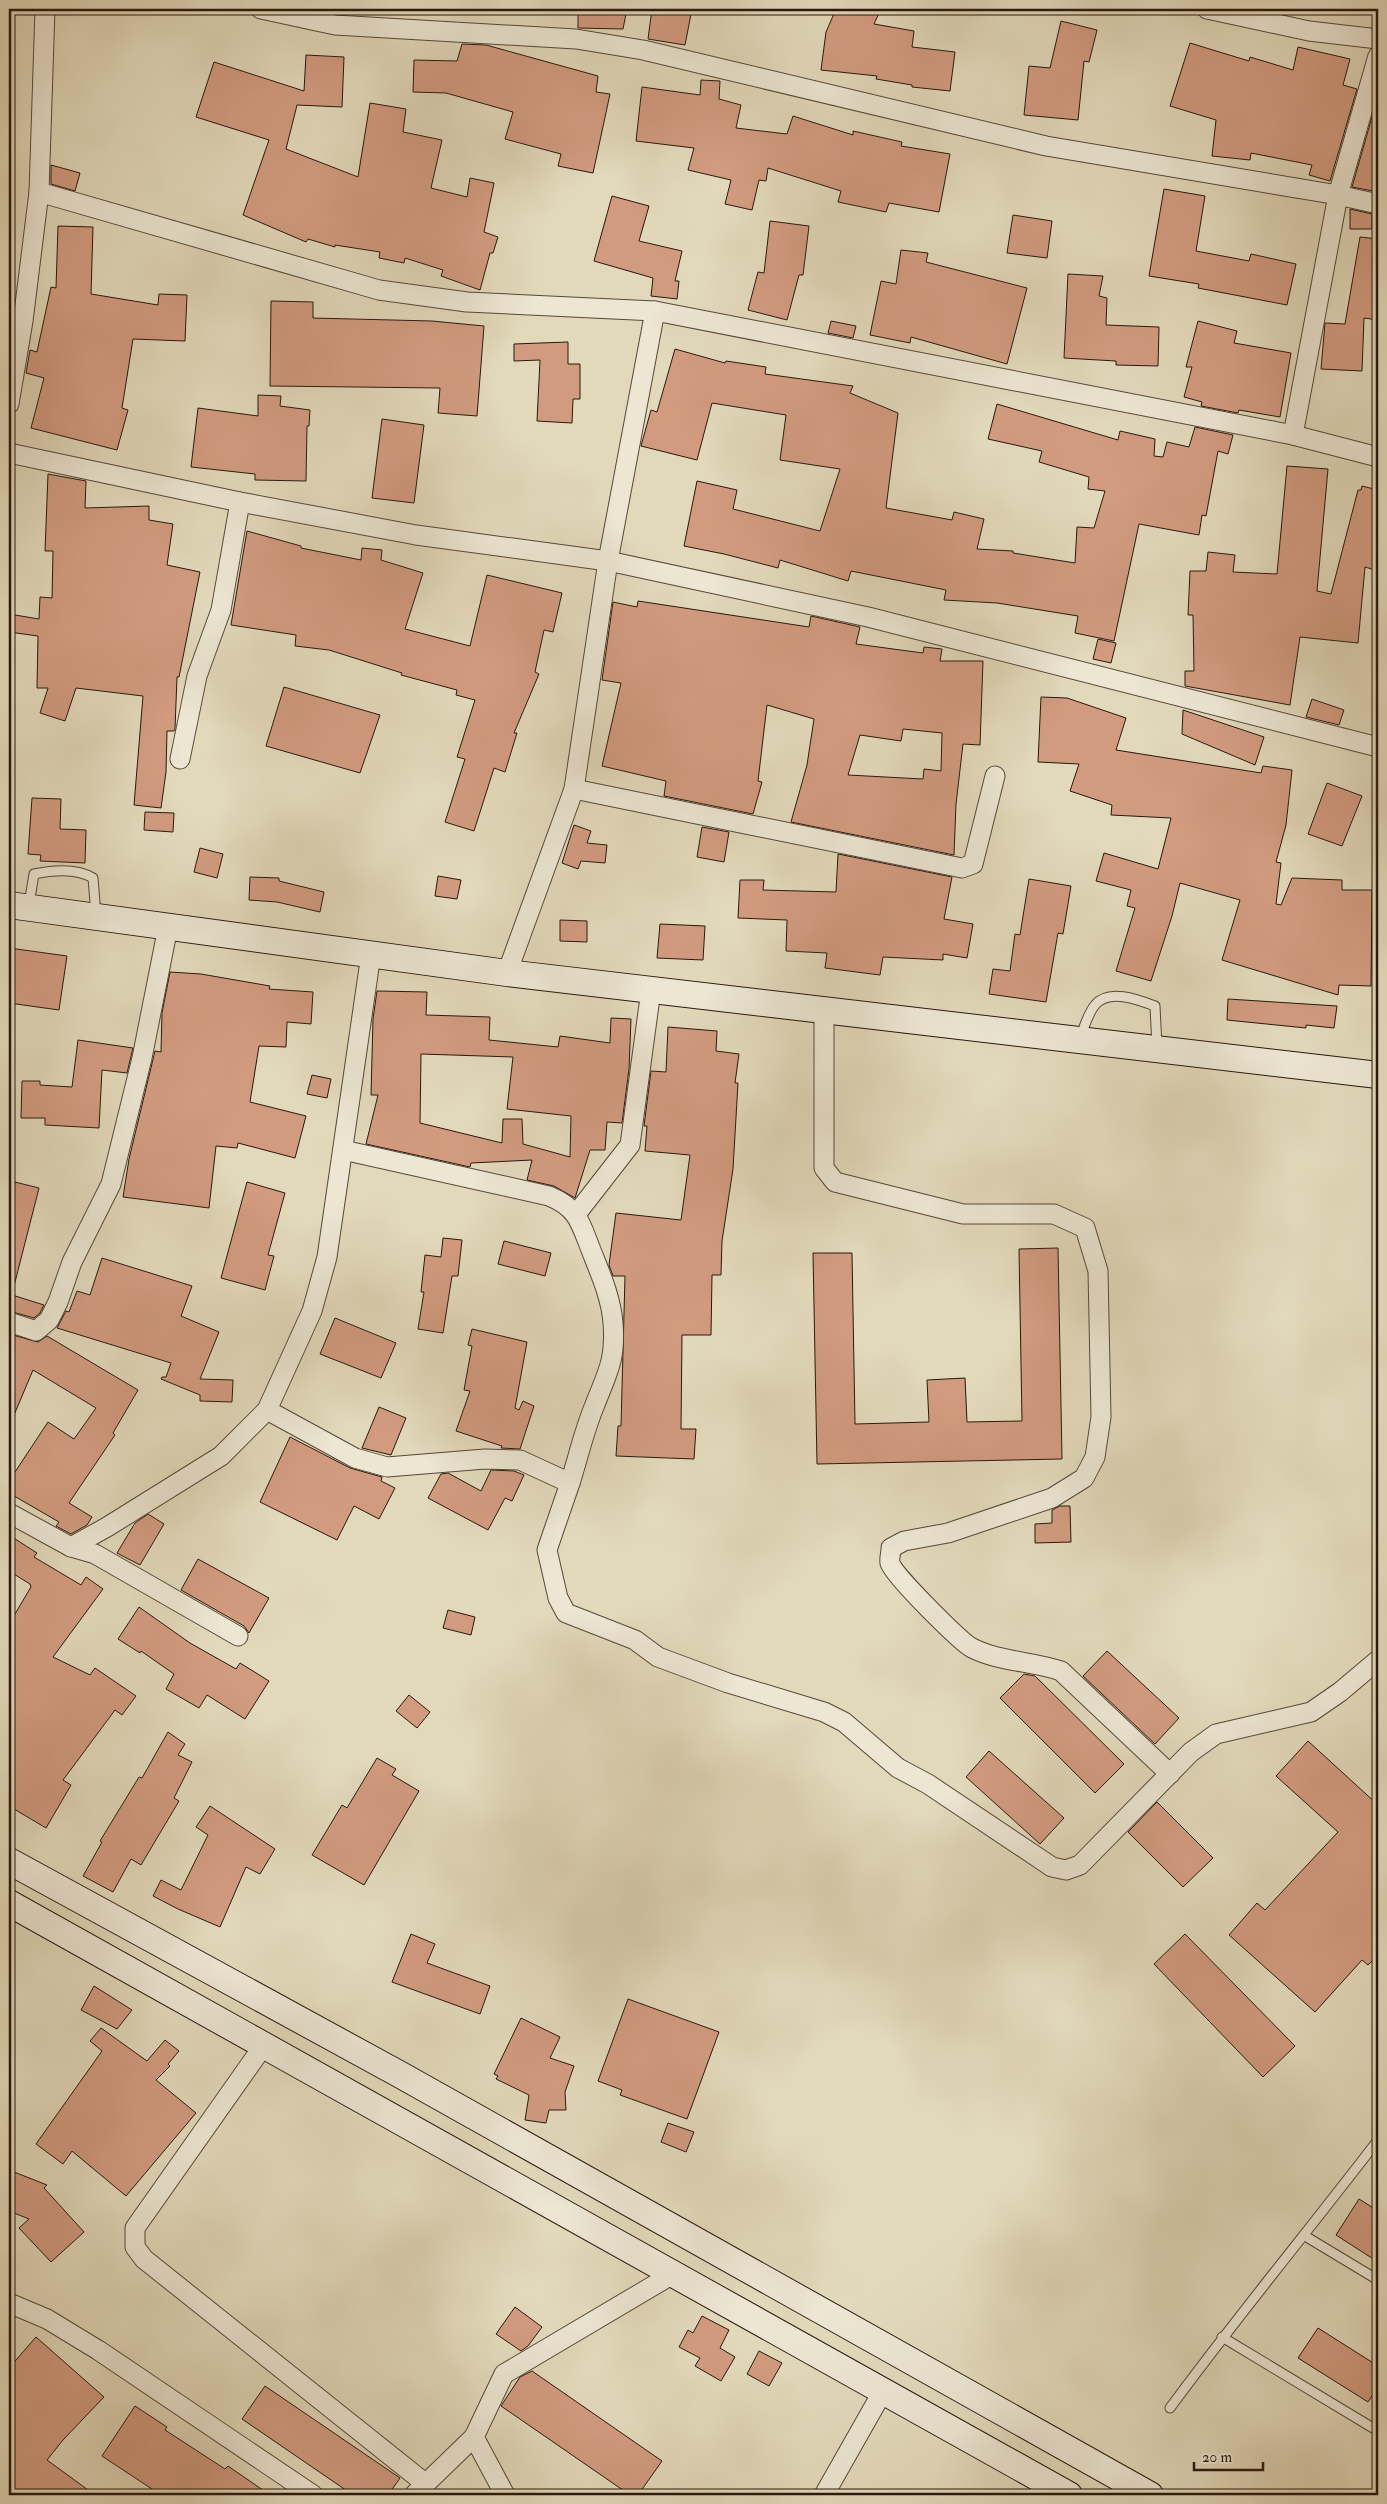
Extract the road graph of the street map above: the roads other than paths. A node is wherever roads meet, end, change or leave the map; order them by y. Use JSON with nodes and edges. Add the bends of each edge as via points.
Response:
{"nodes":[{"id":1,"x":45,"y":9,"type":"edge"},
{"id":2,"x":261,"y":9,"type":"edge"},
{"id":3,"x":1207,"y":9,"type":"edge"},
{"id":4,"x":336,"y":17,"type":"edge"},
{"id":5,"x":1378,"y":38,"type":"edge"},
{"id":6,"x":1378,"y":56,"type":"edge"},
{"id":7,"x":39,"y":192,"type":"junction"},
{"id":8,"x":1338,"y":195,"type":"junction"},
{"id":9,"x":1378,"y":204,"type":"edge"},
{"id":10,"x":655,"y":311,"type":"junction"},
{"id":11,"x":9,"y":404,"type":"edge"},
{"id":12,"x":1292,"y":435,"type":"junction"},
{"id":13,"x":9,"y":453,"type":"edge"},
{"id":14,"x":1378,"y":457,"type":"edge"},
{"id":15,"x":240,"y":502,"type":"junction"},
{"id":16,"x":608,"y":561,"type":"junction"},
{"id":17,"x":1378,"y":748,"type":"edge"},
{"id":18,"x":180,"y":759,"type":"dead end"},
{"id":19,"x":995,"y":776,"type":"dead end"},
{"id":20,"x":574,"y":789,"type":"junction"},
{"id":21,"x":18,"y":906,"type":"edge"},
{"id":22,"x":96,"y":917,"type":"junction"},
{"id":23,"x":168,"y":927,"type":"junction"},
{"id":24,"x":371,"y":954,"type":"junction"},
{"id":25,"x":507,"y":973,"type":"junction"},
{"id":26,"x":650,"y":990,"type":"junction"},
{"id":27,"x":824,"y":1010,"type":"junction"},
{"id":28,"x":1080,"y":1038,"type":"junction"},
{"id":29,"x":1157,"y":1048,"type":"junction"},
{"id":30,"x":1378,"y":1075,"type":"edge"},
{"id":31,"x":343,"y":1150,"type":"junction"},
{"id":32,"x":576,"y":1213,"type":"junction"},
{"id":33,"x":9,"y":1322,"type":"edge"},
{"id":34,"x":267,"y":1410,"type":"junction"},
{"id":35,"x":570,"y":1483,"type":"junction"},
{"id":36,"x":9,"y":1513,"type":"edge"},
{"id":37,"x":107,"y":1527,"type":"junction"},
{"id":38,"x":71,"y":1546,"type":"junction"},
{"id":39,"x":95,"y":1554,"type":"junction"},
{"id":40,"x":238,"y":1636,"type":"dead end"},
{"id":41,"x":1378,"y":1660,"type":"edge"},
{"id":42,"x":1170,"y":1774,"type":"junction"},
{"id":43,"x":9,"y":1861,"type":"edge"},
{"id":44,"x":9,"y":1903,"type":"edge"},
{"id":45,"x":264,"y":2045,"type":"junction"},
{"id":46,"x":1378,"y":2140,"type":"edge"},
{"id":47,"x":1304,"y":2236,"type":"junction"},
{"id":48,"x":673,"y":2274,"type":"junction"},
{"id":49,"x":1378,"y":2280,"type":"edge"},
{"id":50,"x":9,"y":2303,"type":"edge"},
{"id":51,"x":1222,"y":2337,"type":"junction"},
{"id":52,"x":883,"y":2391,"type":"junction"},
{"id":53,"x":1170,"y":2408,"type":"dead end"},
{"id":54,"x":1378,"y":2431,"type":"edge"},
{"id":55,"x":474,"y":2437,"type":"junction"},
{"id":56,"x":420,"y":2490,"type":"edge"},
{"id":57,"x":313,"y":2495,"type":"edge"},
{"id":58,"x":505,"y":2495,"type":"edge"},
{"id":59,"x":824,"y":2495,"type":"edge"},
{"id":60,"x":1069,"y":2495,"type":"edge"},
{"id":61,"x":1150,"y":2495,"type":"edge"}],
"edges":[{"from":1,"to":7,"type":"street"},
{"from":2,"to":4,"type":"street"},
{"from":3,"to":5,"type":"street","via":[[1309,32]]},
{"from":4,"to":8,"type":"street","via":[[586,40],[643,50],[1046,146]]},
{"from":6,"to":8,"type":"street"},
{"from":7,"to":10,"type":"street","via":[[378,290],[467,302]]},
{"from":7,"to":11,"type":"street"},
{"from":8,"to":9,"type":"street"},
{"from":8,"to":12,"type":"street"},
{"from":10,"to":12,"type":"street"},
{"from":10,"to":16,"type":"street"},
{"from":12,"to":14,"type":"street"},
{"from":13,"to":15,"type":"street"},
{"from":15,"to":16,"type":"street","via":[[416,535]]},
{"from":15,"to":18,"type":"street","via":[[221,610],[197,676]]},
{"from":16,"to":17,"type":"street","via":[[868,616]]},
{"from":16,"to":20,"type":"street"},
{"from":19,"to":20,"type":"street","via":[[973,864],[962,868]]},
{"from":20,"to":25,"type":"street"},
{"from":21,"to":22,"type":"main road"},
{"from":21,"to":22,"type":"lane","via":[[34,874],[50,870],[85,873],[93,878]]},
{"from":22,"to":23,"type":"main road"},
{"from":23,"to":24,"type":"main road"},
{"from":23,"to":33,"type":"street","via":[[142,1058],[111,1184],[72,1262],[49,1320],[36,1331]]},
{"from":24,"to":25,"type":"main road"},
{"from":24,"to":31,"type":"street"},
{"from":25,"to":26,"type":"main road"},
{"from":26,"to":27,"type":"main road"},
{"from":26,"to":32,"type":"street","via":[[630,1145]]},
{"from":27,"to":28,"type":"main road"},
{"from":27,"to":42,"type":"street","via":[[824,1168],[835,1182],[963,1214],[1054,1214],[1085,1228],[1098,1271],[1101,1417],[1095,1457],[1084,1478],[1052,1498],[948,1533],[904,1541],[891,1548],[890,1562],[900,1580],[971,1648],[1002,1659],[1039,1663],[1061,1671]]},
{"from":28,"to":29,"type":"main road"},
{"from":28,"to":29,"type":"lane","via":[[1095,1005],[1107,996],[1134,998],[1155,1006]]},
{"from":29,"to":30,"type":"main road"},
{"from":31,"to":32,"type":"street","via":[[549,1196],[564,1202]]},
{"from":31,"to":34,"type":"street","via":[[328,1257],[292,1360]]},
{"from":32,"to":35,"type":"street","via":[[606,1290],[614,1345],[611,1368],[594,1407]]},
{"from":34,"to":35,"type":"street","via":[[355,1458],[387,1467],[485,1459],[520,1460]]},
{"from":34,"to":37,"type":"street","via":[[221,1456]]},
{"from":35,"to":42,"type":"street","via":[[547,1550],[558,1598],[566,1613],[635,1640],[658,1657],[728,1683],[824,1712],[844,1722],[898,1768],[928,1784],[1052,1867],[1066,1870],[1080,1866]]},
{"from":36,"to":38,"type":"street"},
{"from":37,"to":38,"type":"street"},
{"from":37,"to":39,"type":"street"},
{"from":38,"to":39,"type":"street"},
{"from":39,"to":40,"type":"street"},
{"from":41,"to":42,"type":"street","via":[[1311,1712],[1216,1734]]},
{"from":43,"to":61,"type":"main road","via":[[408,2078]]},
{"from":44,"to":45,"type":"main road"},
{"from":45,"to":48,"type":"main road"},
{"from":45,"to":56,"type":"street","via":[[135,2228],[135,2247],[144,2259]]},
{"from":46,"to":47,"type":"lane"},
{"from":47,"to":49,"type":"lane"},
{"from":47,"to":51,"type":"lane"},
{"from":48,"to":52,"type":"main road"},
{"from":48,"to":55,"type":"street","via":[[504,2374]]},
{"from":50,"to":57,"type":"street","via":[[47,2319],[98,2350]]},
{"from":51,"to":53,"type":"lane"},
{"from":51,"to":54,"type":"lane"},
{"from":52,"to":59,"type":"street"},
{"from":52,"to":60,"type":"main road"},
{"from":55,"to":56,"type":"street"},
{"from":55,"to":58,"type":"street"}]}
